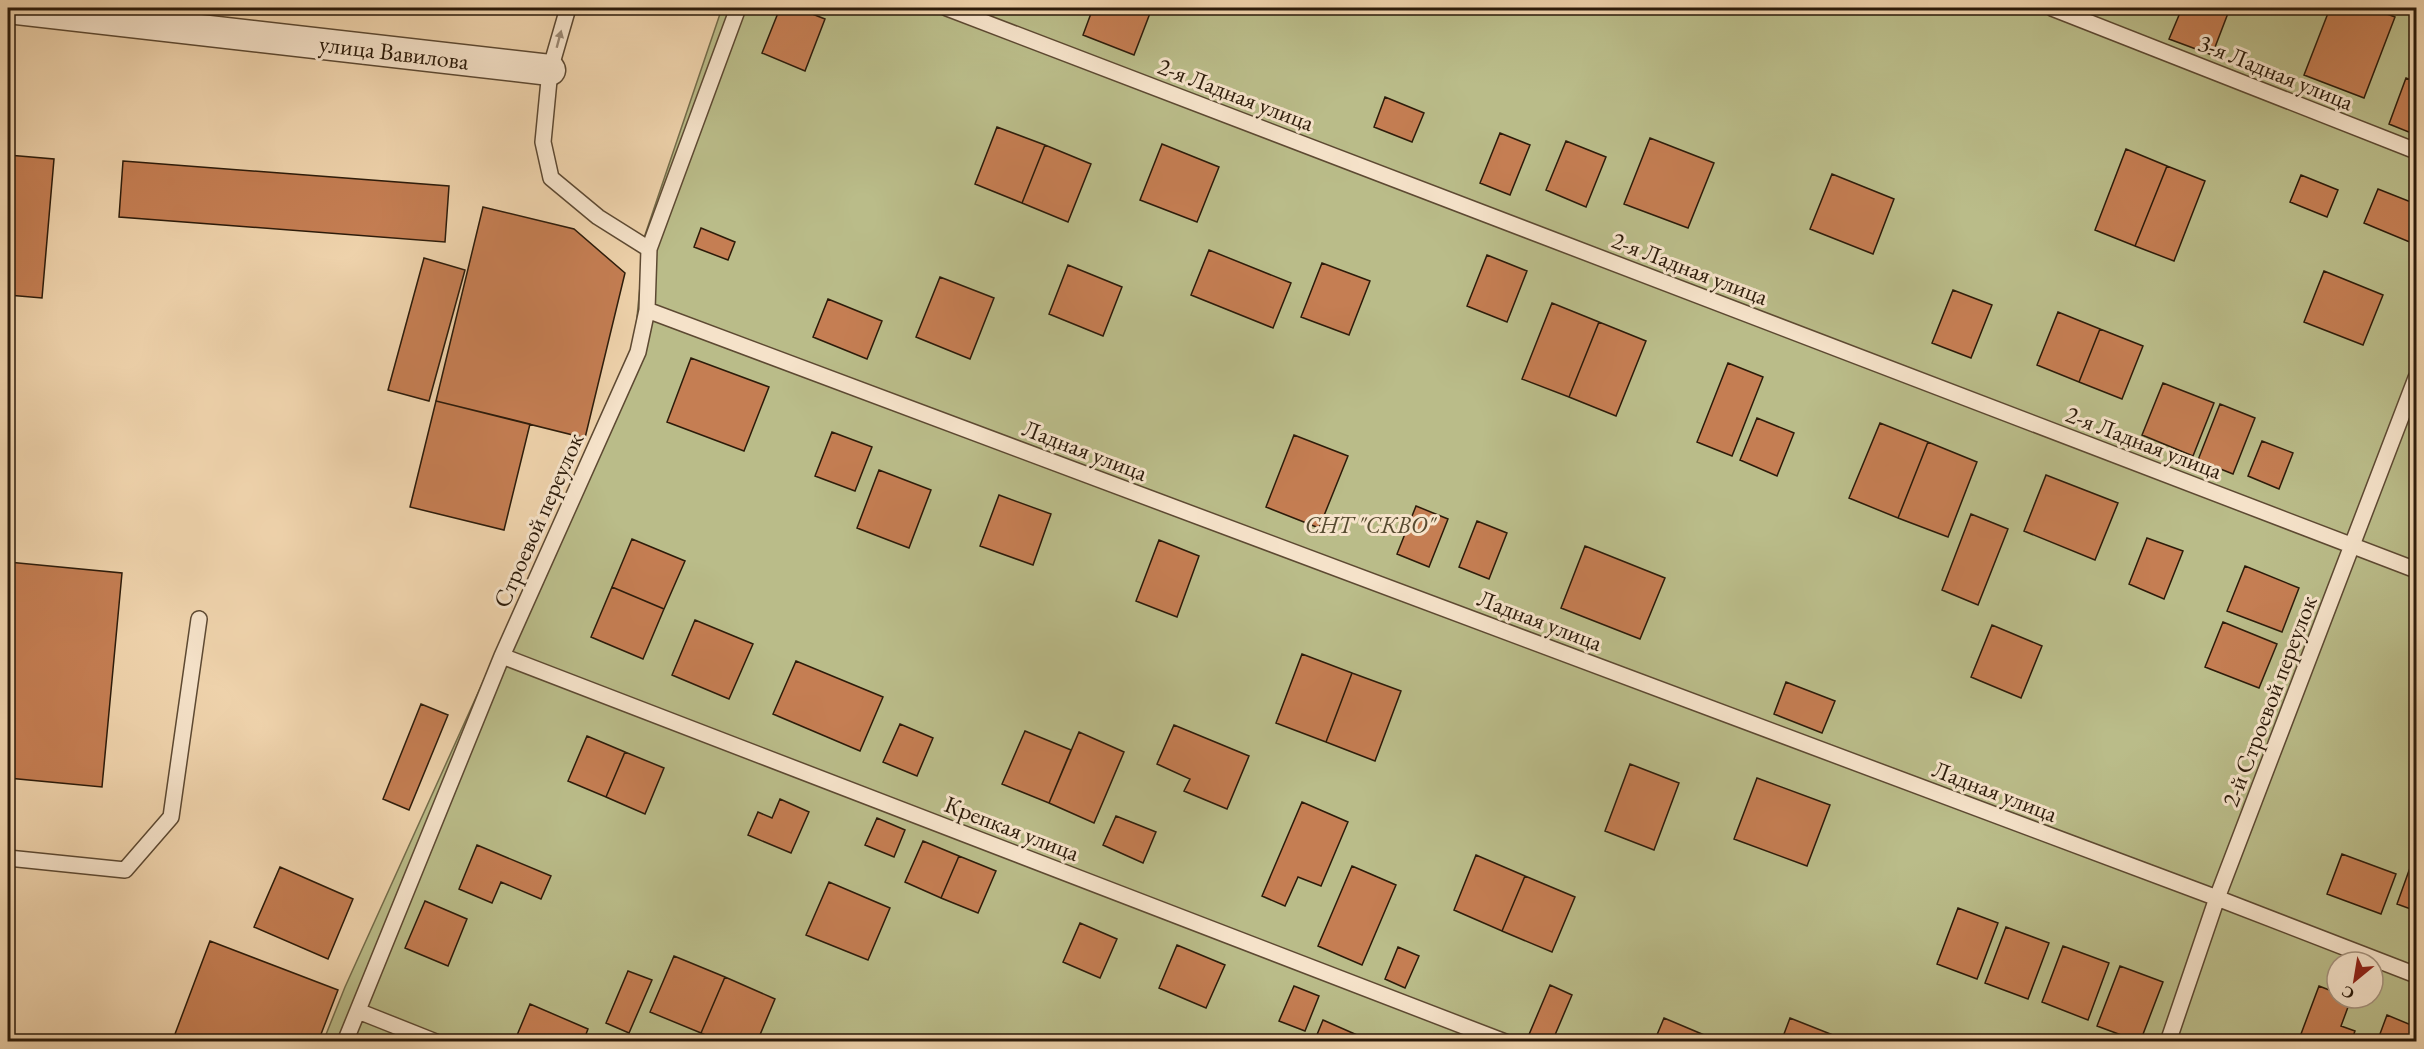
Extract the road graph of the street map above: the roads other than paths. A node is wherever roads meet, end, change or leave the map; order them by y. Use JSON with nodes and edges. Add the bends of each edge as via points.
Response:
{"nodes":[{"id":1,"x":8,"y":8,"type":"edge"},
{"id":2,"x":568,"y":8,"type":"edge"},
{"id":3,"x":738,"y":8,"type":"edge"},
{"id":4,"x":947,"y":8,"type":"edge"},
{"id":5,"x":2052,"y":8,"type":"edge"},
{"id":6,"x":550,"y":70,"type":"junction"},
{"id":7,"x":2416,"y":151,"type":"edge"},
{"id":8,"x":649,"y":249,"type":"junction"},
{"id":9,"x":647,"y":310,"type":"junction"},
{"id":10,"x":2416,"y":378,"type":"edge"},
{"id":11,"x":2352,"y":546,"type":"junction"},
{"id":12,"x":2416,"y":570,"type":"edge"},
{"id":13,"x":199,"y":619,"type":"dead end"},
{"id":14,"x":502,"y":656,"type":"junction"},
{"id":15,"x":8,"y":858,"type":"edge"},
{"id":16,"x":2217,"y":898,"type":"junction"},
{"id":17,"x":2416,"y":975,"type":"edge"},
{"id":18,"x":358,"y":1011,"type":"junction"},
{"id":19,"x":345,"y":1041,"type":"edge"},
{"id":20,"x":436,"y":1041,"type":"edge"},
{"id":21,"x":1505,"y":1041,"type":"edge"},
{"id":22,"x":2168,"y":1041,"type":"edge"}],
"edges":[{"from":1,"to":6,"type":"street","name":"улица Вавилова"},
{"from":6,"to":2,"type":"lane","one_way":true},
{"from":3,"to":8,"type":"lane","name":"Строевой переулок"},
{"from":4,"to":11,"type":"lane","name":"2-я Ладная улица"},
{"from":5,"to":7,"type":"lane","name":"3-я Ладная улица"},
{"from":6,"to":8,"type":"lane","via":[[543,142],[551,178],[598,217]]},
{"from":8,"to":9,"type":"lane","name":"Строевой переулок"},
{"from":9,"to":14,"type":"lane","name":"Строевой переулок","via":[[638,352]]},
{"from":9,"to":16,"type":"lane","name":"Ладная улица"},
{"from":10,"to":11,"type":"lane","name":"2-й Строевой переулок"},
{"from":11,"to":12,"type":"lane","name":"2-я Ладная улица"},
{"from":11,"to":16,"type":"lane","name":"2-й Строевой переулок"},
{"from":13,"to":15,"type":"lane","via":[[171,817],[124,870]]},
{"from":14,"to":18,"type":"lane","name":"Строевой переулок"},
{"from":14,"to":21,"type":"lane","name":"Крепкая улица"},
{"from":16,"to":17,"type":"lane","name":"Ладная улица"},
{"from":16,"to":22,"type":"lane","name":"2-й Строевой переулок"},
{"from":18,"to":19,"type":"lane","name":"Строевой переулок"},
{"from":18,"to":20,"type":"lane"}]}
